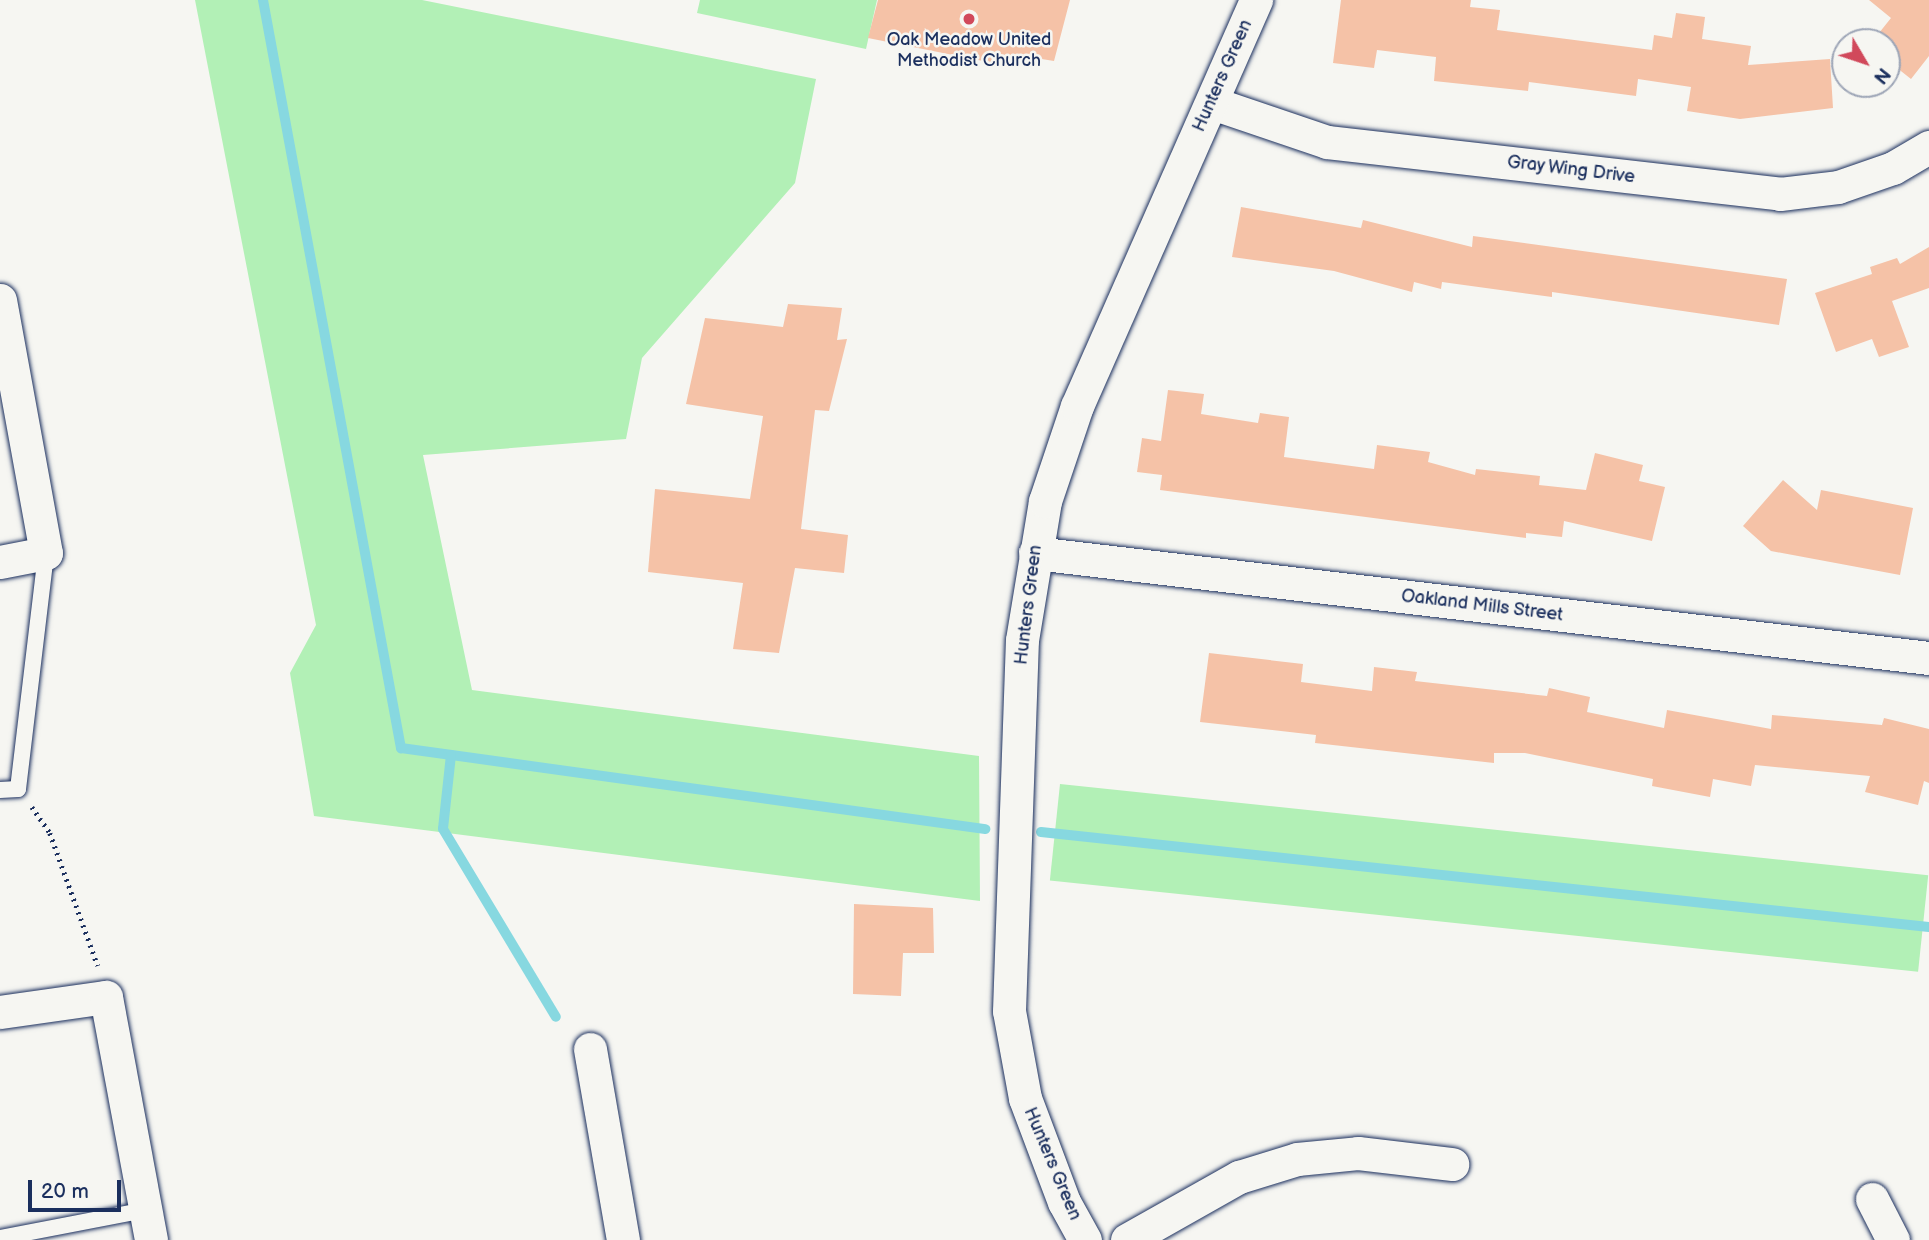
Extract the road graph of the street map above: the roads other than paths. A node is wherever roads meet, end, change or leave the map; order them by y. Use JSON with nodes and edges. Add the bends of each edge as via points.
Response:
{"nodes":[{"id":1,"x":1256,"y":0,"type":"edge"},
{"id":2,"x":1212,"y":103,"type":"junction"},
{"id":3,"x":1929,"y":147,"type":"edge"},
{"id":4,"x":0,"y":300,"type":"edge"},
{"id":5,"x":4,"y":342,"type":"edge"},
{"id":6,"x":46,"y":553,"type":"junction"},
{"id":7,"x":1035,"y":553,"type":"junction"},
{"id":8,"x":0,"y":562,"type":"edge"},
{"id":9,"x":1929,"y":658,"type":"edge"},
{"id":10,"x":0,"y":790,"type":"edge"},
{"id":11,"x":0,"y":1012,"type":"edge"},
{"id":12,"x":590,"y":1049,"type":"dead end"},
{"id":13,"x":1452,"y":1164,"type":"dead end"},
{"id":14,"x":1872,"y":1199,"type":"dead end"},
{"id":15,"x":148,"y":1225,"type":"edge"},
{"id":16,"x":0,"y":1238,"type":"edge"},
{"id":17,"x":623,"y":1240,"type":"edge"},
{"id":18,"x":1085,"y":1240,"type":"edge"},
{"id":19,"x":1127,"y":1240,"type":"edge"},
{"id":20,"x":1893,"y":1240,"type":"edge"}],
"edges":[{"from":1,"to":2,"type":"street","name":"Hunters Green"},
{"from":2,"to":3,"type":"street","name":"Gray Wing Drive","via":[[1327,142],[1780,194],[1838,187],[1893,168]]},
{"from":2,"to":7,"type":"street","name":"Hunters Green","via":[[1077,406],[1045,501]]},
{"from":4,"to":5,"type":"street"},
{"from":5,"to":6,"type":"street"},
{"from":6,"to":8,"type":"street"},
{"from":6,"to":10,"type":"lane","via":[[18,789]]},
{"from":7,"to":9,"type":"street","name":"Oakland Mills Street"},
{"from":7,"to":18,"type":"street","name":"Hunters Green","via":[[1022,640],[1009,1011],[1025,1098],[1059,1191]]},
{"from":11,"to":15,"type":"street","via":[[106,997]]},
{"from":12,"to":17,"type":"street"},
{"from":13,"to":19,"type":"street","via":[[1357,1153],[1297,1159],[1239,1177]]},
{"from":14,"to":20,"type":"street"},
{"from":15,"to":16,"type":"lane"}]}
